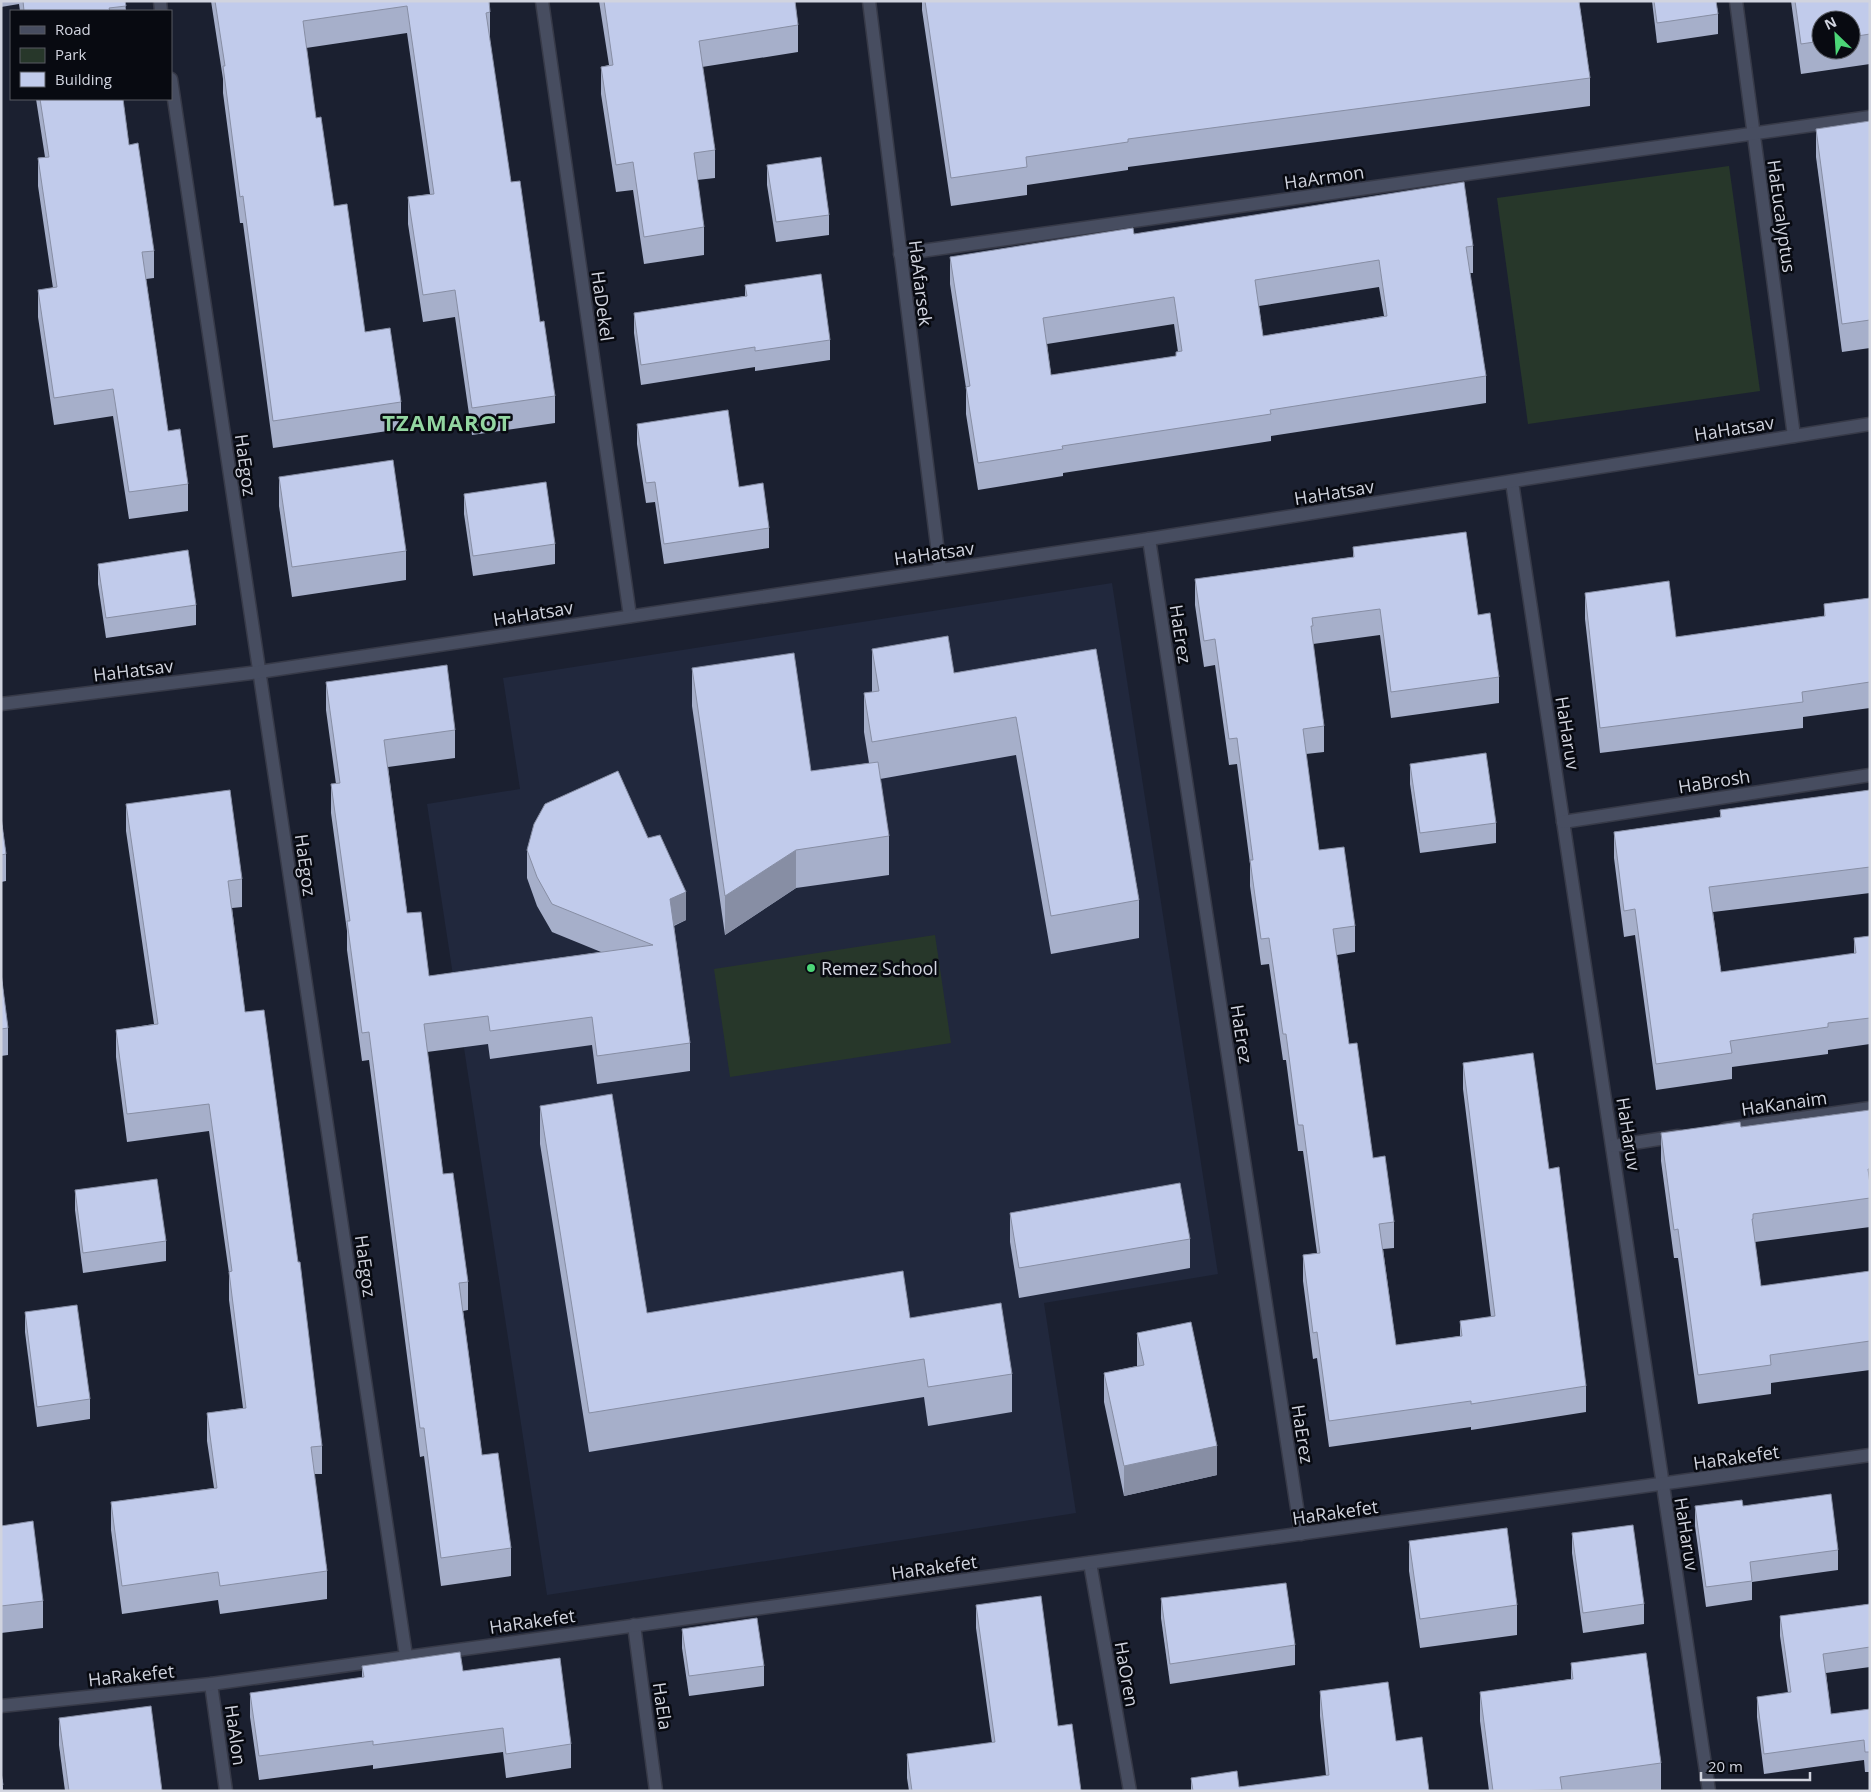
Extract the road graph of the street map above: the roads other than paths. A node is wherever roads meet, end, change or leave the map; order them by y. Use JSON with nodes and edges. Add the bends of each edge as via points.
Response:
{"nodes":[{"id":1,"x":542,"y":1,"type":"edge"},
{"id":2,"x":869,"y":1,"type":"edge"},
{"id":3,"x":1736,"y":1,"type":"edge"},
{"id":4,"x":172,"y":87,"type":"edge"},
{"id":5,"x":1870,"y":117,"type":"edge"},
{"id":6,"x":1753,"y":134,"type":"junction"},
{"id":7,"x":900,"y":254,"type":"junction"},
{"id":8,"x":1870,"y":424,"type":"edge"},
{"id":9,"x":1794,"y":436,"type":"junction"},
{"id":10,"x":1512,"y":482,"type":"junction"},
{"id":11,"x":1149,"y":539,"type":"junction"},
{"id":12,"x":940,"y":569,"type":"junction"},
{"id":13,"x":630,"y":616,"type":"junction"},
{"id":14,"x":260,"y":672,"type":"junction"},
{"id":15,"x":1,"y":704,"type":"edge"},
{"id":16,"x":1870,"y":775,"type":"edge"},
{"id":17,"x":1564,"y":822,"type":"junction"},
{"id":18,"x":1870,"y":1108,"type":"edge"},
{"id":19,"x":1712,"y":1131,"type":"edge"},
{"id":20,"x":1693,"y":1134,"type":"edge"},
{"id":21,"x":1614,"y":1146,"type":"junction"},
{"id":22,"x":1870,"y":1455,"type":"edge"},
{"id":23,"x":1662,"y":1485,"type":"junction"},
{"id":24,"x":1301,"y":1534,"type":"junction"},
{"id":25,"x":1090,"y":1563,"type":"junction"},
{"id":26,"x":634,"y":1625,"type":"junction"},
{"id":27,"x":406,"y":1656,"type":"junction"},
{"id":28,"x":211,"y":1684,"type":"junction"},
{"id":29,"x":1,"y":1706,"type":"edge"},
{"id":30,"x":226,"y":1791,"type":"edge"},
{"id":31,"x":656,"y":1791,"type":"edge"},
{"id":32,"x":1130,"y":1791,"type":"edge"},
{"id":33,"x":1710,"y":1791,"type":"edge"}],
"edges":[{"from":1,"to":13,"type":"street","name":"HaDekel"},
{"from":2,"to":7,"type":"street","name":"HaAfarsek"},
{"from":3,"to":6,"type":"street","name":"HaEucalyptus"},
{"from":4,"to":14,"type":"street","name":"HaEgoz"},
{"from":5,"to":6,"type":"street","name":"HaArmon"},
{"from":6,"to":7,"type":"street","name":"HaArmon"},
{"from":6,"to":9,"type":"street","name":"HaEucalyptus"},
{"from":7,"to":12,"type":"street","name":"HaAfarsek"},
{"from":8,"to":9,"type":"street","name":"HaHatsav"},
{"from":9,"to":10,"type":"street","name":"HaHatsav"},
{"from":10,"to":11,"type":"street","name":"HaHatsav"},
{"from":10,"to":17,"type":"street","name":"HaHaruv"},
{"from":11,"to":12,"type":"street","name":"HaHatsav"},
{"from":11,"to":24,"type":"street","name":"HaErez"},
{"from":12,"to":13,"type":"street","name":"HaHatsav"},
{"from":13,"to":14,"type":"street","name":"HaHatsav"},
{"from":14,"to":15,"type":"street","name":"HaHatsav"},
{"from":14,"to":27,"type":"street","name":"HaEgoz"},
{"from":16,"to":17,"type":"street","name":"HaBrosh"},
{"from":17,"to":21,"type":"street","name":"HaHaruv"},
{"from":18,"to":19,"type":"street","name":"HaKanaim"},
{"from":20,"to":21,"type":"street"},
{"from":21,"to":23,"type":"street","name":"HaHaruv"},
{"from":22,"to":23,"type":"street","name":"HaRakefet"},
{"from":23,"to":24,"type":"street","name":"HaRakefet"},
{"from":23,"to":33,"type":"street","name":"HaHaruv"},
{"from":24,"to":25,"type":"street","name":"HaRakefet"},
{"from":25,"to":26,"type":"street","name":"HaRakefet"},
{"from":25,"to":32,"type":"street","name":"HaOren"},
{"from":26,"to":27,"type":"street","name":"HaRakefet"},
{"from":26,"to":31,"type":"street","name":"HaEla"},
{"from":27,"to":28,"type":"street","name":"HaRakefet"},
{"from":28,"to":29,"type":"street","name":"HaRakefet"},
{"from":28,"to":30,"type":"street","name":"HaAlon"}]}
